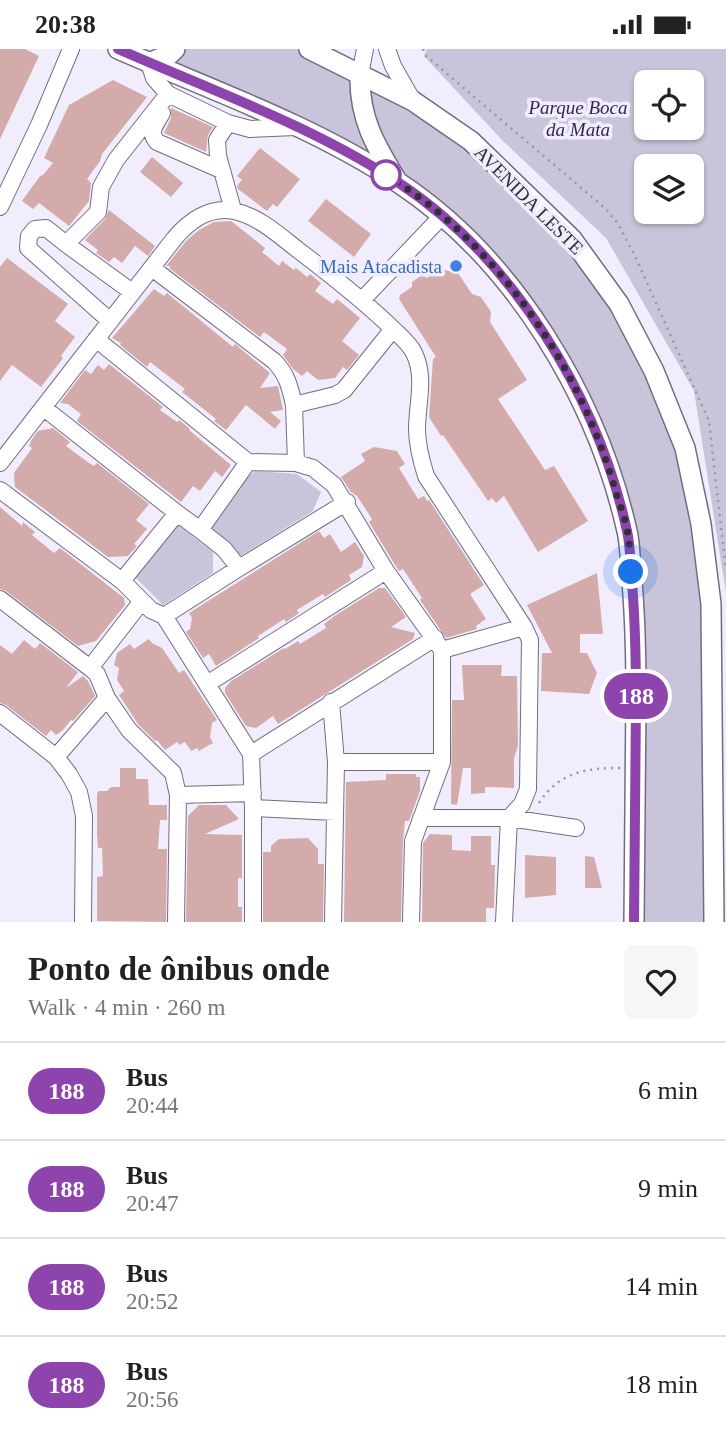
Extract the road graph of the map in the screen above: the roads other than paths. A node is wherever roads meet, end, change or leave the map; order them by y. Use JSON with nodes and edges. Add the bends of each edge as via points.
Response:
{"nodes":[{"id":1,"x":71,"y":49,"type":"edge"},
{"id":2,"x":118,"y":49,"type":"edge"},
{"id":3,"x":174,"y":49,"type":"edge"},
{"id":4,"x":309,"y":49,"type":"edge"},
{"id":5,"x":337,"y":49,"type":"edge"},
{"id":6,"x":365,"y":49,"type":"edge"},
{"id":7,"x":387,"y":49,"type":"edge"},
{"id":8,"x":149,"y":63,"type":"junction"},
{"id":9,"x":360,"y":75,"type":"junction"},
{"id":10,"x":170,"y":95,"type":"junction"},
{"id":11,"x":413,"y":101,"type":"junction"},
{"id":12,"x":228,"y":123,"type":"junction"},
{"id":13,"x":296,"y":127,"type":"junction"},
{"id":14,"x":221,"y":170,"type":"junction"},
{"id":15,"x":398,"y":182,"type":"junction"},
{"id":16,"x":0,"y":207,"type":"edge"},
{"id":17,"x":233,"y":210,"type":"junction"},
{"id":18,"x":443,"y":215,"type":"junction"},
{"id":19,"x":66,"y":244,"type":"junction"},
{"id":20,"x":152,"y":268,"type":"junction"},
{"id":21,"x":132,"y":292,"type":"junction"},
{"id":22,"x":363,"y":299,"type":"junction"},
{"id":23,"x":110,"y":321,"type":"junction"},
{"id":24,"x":393,"y":329,"type":"junction"},
{"id":25,"x":96,"y":339,"type":"junction"},
{"id":26,"x":294,"y":405,"type":"junction"},
{"id":27,"x":44,"y":408,"type":"junction"},
{"id":28,"x":248,"y":462,"type":"junction"},
{"id":29,"x":0,"y":463,"type":"edge"},
{"id":30,"x":296,"y":463,"type":"junction"},
{"id":31,"x":0,"y":490,"type":"edge"},
{"id":32,"x":347,"y":502,"type":"junction"},
{"id":33,"x":177,"y":513,"type":"junction"},
{"id":34,"x":200,"y":530,"type":"junction"},
{"id":35,"x":239,"y":568,"type":"junction"},
{"id":36,"x":386,"y":571,"type":"junction"},
{"id":37,"x":122,"y":581,"type":"junction"},
{"id":38,"x":0,"y":599,"type":"edge"},
{"id":39,"x":142,"y":601,"type":"junction"},
{"id":40,"x":164,"y":616,"type":"junction"},
{"id":41,"x":524,"y":627,"type":"junction"},
{"id":42,"x":439,"y":644,"type":"junction"},
{"id":43,"x":90,"y":668,"type":"junction"},
{"id":44,"x":208,"y":684,"type":"junction"},
{"id":45,"x":107,"y":698,"type":"junction"},
{"id":46,"x":331,"y":702,"type":"junction"},
{"id":47,"x":0,"y":713,"type":"edge"},
{"id":48,"x":251,"y":754,"type":"junction"},
{"id":49,"x":57,"y":757,"type":"junction"},
{"id":50,"x":337,"y":762,"type":"junction"},
{"id":51,"x":442,"y":762,"type":"junction"},
{"id":52,"x":178,"y":795,"type":"junction"},
{"id":53,"x":253,"y":801,"type":"junction"},
{"id":54,"x":335,"y":812,"type":"junction"},
{"id":55,"x":421,"y":818,"type":"junction"},
{"id":56,"x":509,"y":818,"type":"junction"},
{"id":57,"x":576,"y":828,"type":"dead end"},
{"id":58,"x":83,"y":922,"type":"edge"},
{"id":59,"x":176,"y":922,"type":"edge"},
{"id":60,"x":253,"y":922,"type":"edge"},
{"id":61,"x":333,"y":922,"type":"edge"},
{"id":62,"x":411,"y":922,"type":"edge"},
{"id":63,"x":504,"y":922,"type":"edge"},
{"id":64,"x":634,"y":922,"type":"edge"},
{"id":65,"x":714,"y":922,"type":"edge"}],
"edges":[{"from":1,"to":16,"type":"street"},
{"from":2,"to":8,"type":"main road"},
{"from":3,"to":8,"type":"main road"},
{"from":4,"to":5,"type":"main road"},
{"from":4,"to":9,"type":"main road","name":"AVENIDA LESTE"},
{"from":6,"to":9,"type":"street"},
{"from":7,"to":11,"type":"street"},
{"from":8,"to":10,"type":"street","via":[[153,78]]},
{"from":8,"to":13,"type":"main road"},
{"from":9,"to":11,"type":"main road","name":"AVENIDA LESTE"},
{"from":9,"to":15,"type":"main road","via":[[360,100],[370,130]]},
{"from":10,"to":12,"type":"street"},
{"from":10,"to":14,"type":"street","via":[[152,137]]},
{"from":10,"to":19,"type":"street","via":[[116,160],[101,187],[98,212]]},
{"from":11,"to":65,"type":"main road","name":"AVENIDA LESTE","via":[[471,141],[572,239],[619,303],[654,371],[685,448],[711,604]]},
{"from":12,"to":13,"type":"street","via":[[250,129]]},
{"from":12,"to":14,"type":"street","via":[[216,140]]},
{"from":13,"to":15,"type":"main road"},
{"from":14,"to":17,"type":"street"},
{"from":15,"to":18,"type":"main road"},
{"from":17,"to":20,"type":"street","via":[[202,215],[186,225]]},
{"from":17,"to":22,"type":"street","via":[[277,234]]},
{"from":18,"to":22,"type":"street"},
{"from":18,"to":64,"type":"main road","via":[[524,305],[586,409],[628,533],[636,651]]},
{"from":19,"to":21,"type":"street"},
{"from":19,"to":23,"type":"street","via":[[46,228],[35,229],[28,240],[28,248]]},
{"from":20,"to":21,"type":"street"},
{"from":20,"to":26,"type":"street","via":[[284,370]]},
{"from":21,"to":23,"type":"street"},
{"from":22,"to":24,"type":"street"},
{"from":23,"to":25,"type":"street"},
{"from":24,"to":26,"type":"street","via":[[344,390]]},
{"from":24,"to":41,"type":"street","via":[[414,351],[419,366],[418,451],[426,476]]},
{"from":25,"to":27,"type":"street"},
{"from":25,"to":28,"type":"street"},
{"from":26,"to":30,"type":"street"},
{"from":27,"to":29,"type":"street"},
{"from":27,"to":33,"type":"street"},
{"from":28,"to":30,"type":"street"},
{"from":28,"to":34,"type":"street"},
{"from":30,"to":32,"type":"street","via":[[325,476]]},
{"from":31,"to":37,"type":"street"},
{"from":32,"to":35,"type":"street"},
{"from":32,"to":36,"type":"street"},
{"from":33,"to":34,"type":"street"},
{"from":33,"to":37,"type":"street"},
{"from":34,"to":35,"type":"street"},
{"from":35,"to":40,"type":"street"},
{"from":36,"to":42,"type":"street"},
{"from":36,"to":44,"type":"street"},
{"from":37,"to":39,"type":"street"},
{"from":38,"to":43,"type":"street"},
{"from":39,"to":40,"type":"street"},
{"from":39,"to":43,"type":"street"},
{"from":40,"to":44,"type":"street"},
{"from":41,"to":42,"type":"street"},
{"from":41,"to":56,"type":"street","via":[[530,640],[528,789],[523,804]]},
{"from":42,"to":46,"type":"street"},
{"from":42,"to":51,"type":"street"},
{"from":43,"to":45,"type":"street"},
{"from":44,"to":48,"type":"street"},
{"from":45,"to":49,"type":"street"},
{"from":45,"to":52,"type":"street","via":[[129,730],[173,773]]},
{"from":46,"to":48,"type":"street"},
{"from":46,"to":50,"type":"street"},
{"from":47,"to":49,"type":"street"},
{"from":48,"to":53,"type":"street"},
{"from":49,"to":58,"type":"street","via":[[79,792],[84,816]]},
{"from":50,"to":51,"type":"street"},
{"from":50,"to":54,"type":"street"},
{"from":51,"to":55,"type":"street"},
{"from":52,"to":53,"type":"street"},
{"from":52,"to":59,"type":"street"},
{"from":53,"to":54,"type":"street"},
{"from":53,"to":60,"type":"street"},
{"from":54,"to":61,"type":"street"},
{"from":55,"to":56,"type":"street"},
{"from":55,"to":62,"type":"street","via":[[411,851]]},
{"from":56,"to":57,"type":"street"},
{"from":56,"to":63,"type":"street"}]}
